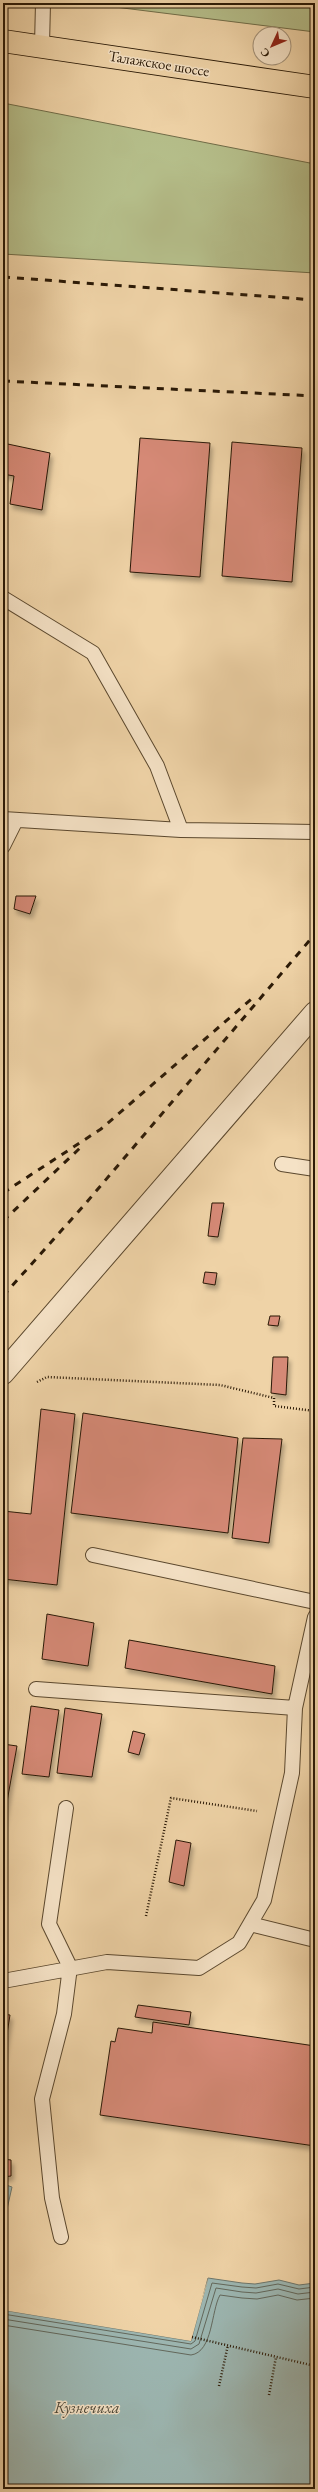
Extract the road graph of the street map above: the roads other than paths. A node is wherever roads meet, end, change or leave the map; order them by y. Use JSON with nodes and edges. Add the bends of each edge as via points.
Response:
{"nodes":[{"id":1,"x":43,"y":3,"type":"edge"},
{"id":2,"x":3,"y":41,"type":"edge"},
{"id":3,"x":42,"y":45,"type":"junction"},
{"id":4,"x":315,"y":87,"type":"edge"},
{"id":5,"x":3,"y":598,"type":"edge"},
{"id":6,"x":10,"y":820,"type":"edge"},
{"id":7,"x":181,"y":830,"type":"junction"},
{"id":8,"x":315,"y":832,"type":"edge"},
{"id":9,"x":3,"y":846,"type":"edge"},
{"id":10,"x":315,"y":1014,"type":"edge"},
{"id":11,"x":282,"y":1164,"type":"dead end"},
{"id":12,"x":315,"y":1169,"type":"edge"},
{"id":13,"x":3,"y":1373,"type":"edge"},
{"id":14,"x":93,"y":1556,"type":"dead end"},
{"id":15,"x":315,"y":1602,"type":"edge"},
{"id":16,"x":315,"y":1617,"type":"edge"},
{"id":17,"x":36,"y":1689,"type":"dead end"},
{"id":18,"x":295,"y":1708,"type":"junction"},
{"id":19,"x":66,"y":1808,"type":"dead end"},
{"id":20,"x":250,"y":1924,"type":"junction"},
{"id":21,"x":315,"y":1940,"type":"edge"},
{"id":22,"x":70,"y":1967,"type":"junction"},
{"id":23,"x":3,"y":1981,"type":"edge"},
{"id":24,"x":61,"y":2237,"type":"dead end"}],
"edges":[{"from":1,"to":3,"type":"lane"},
{"from":2,"to":3,"type":"main road","name":"Талажское шоссе"},
{"from":3,"to":4,"type":"main road","name":"Талажское шоссе"},
{"from":5,"to":7,"type":"lane","via":[[93,653],[157,766]]},
{"from":6,"to":7,"type":"lane"},
{"from":6,"to":9,"type":"lane"},
{"from":7,"to":8,"type":"lane"},
{"from":10,"to":13,"type":"street"},
{"from":11,"to":12,"type":"lane"},
{"from":14,"to":15,"type":"lane"},
{"from":16,"to":18,"type":"lane"},
{"from":17,"to":18,"type":"lane"},
{"from":18,"to":20,"type":"lane","via":[[292,1773],[264,1900]]},
{"from":19,"to":22,"type":"lane","via":[[49,1924]]},
{"from":20,"to":21,"type":"lane"},
{"from":20,"to":22,"type":"lane","via":[[239,1943],[199,1968],[107,1962]]},
{"from":22,"to":23,"type":"lane"},
{"from":22,"to":24,"type":"lane","via":[[64,2014],[42,2099],[52,2198]]}]}
